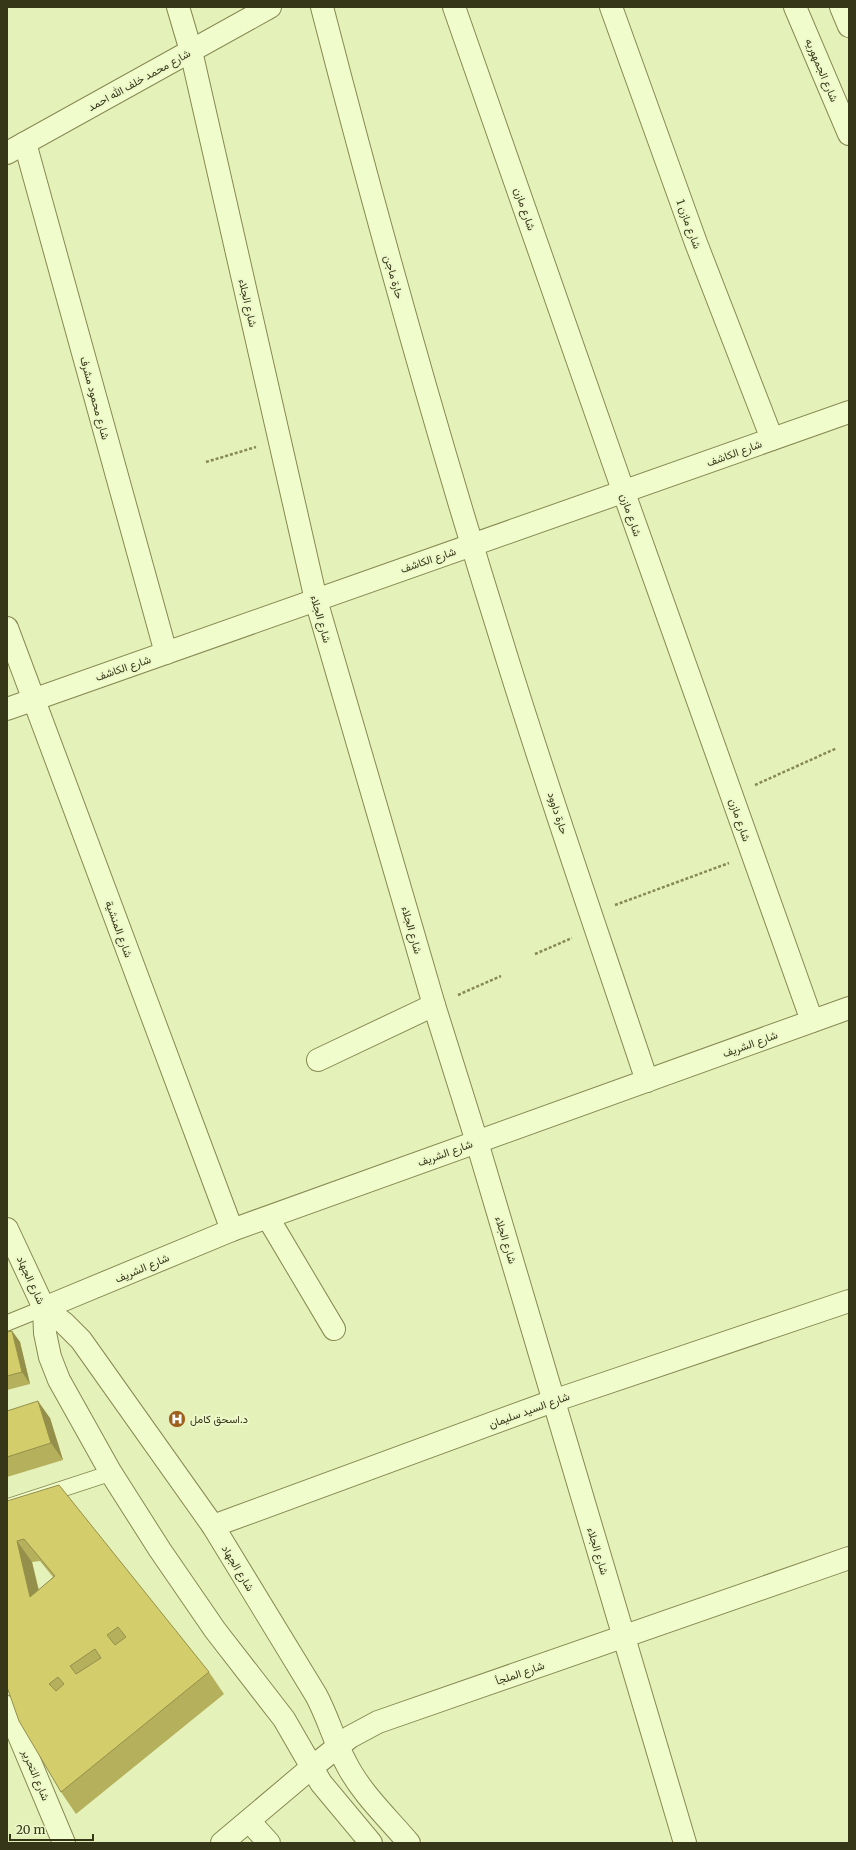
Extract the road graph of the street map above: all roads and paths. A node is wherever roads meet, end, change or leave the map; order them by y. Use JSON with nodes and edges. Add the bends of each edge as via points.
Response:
{"nodes":[{"id":1,"x":178,"y":7,"type":"edge"},
{"id":2,"x":270,"y":7,"type":"edge"},
{"id":3,"x":322,"y":7,"type":"edge"},
{"id":4,"x":454,"y":7,"type":"edge"},
{"id":5,"x":611,"y":7,"type":"edge"},
{"id":6,"x":795,"y":7,"type":"edge"},
{"id":7,"x":841,"y":7,"type":"edge"},
{"id":8,"x":849,"y":26,"type":"edge"},
{"id":9,"x":191,"y":51,"type":"junction"},
{"id":10,"x":849,"y":134,"type":"edge"},
{"id":11,"x":16,"y":148,"type":"edge"},
{"id":12,"x":849,"y":412,"type":"edge"},
{"id":13,"x":772,"y":439,"type":"junction"},
{"id":14,"x":280,"y":440,"type":"junction"},
{"id":15,"x":206,"y":462,"type":"dead end"},
{"id":16,"x":624,"y":492,"type":"junction"},
{"id":17,"x":473,"y":545,"type":"junction"},
{"id":18,"x":316,"y":600,"type":"junction"},
{"id":19,"x":7,"y":628,"type":"edge"},
{"id":20,"x":166,"y":653,"type":"junction"},
{"id":21,"x":34,"y":700,"type":"junction"},
{"id":22,"x":7,"y":709,"type":"edge"},
{"id":23,"x":837,"y":748,"type":"dead end"},
{"id":24,"x":731,"y":796,"type":"junction"},
{"id":25,"x":752,"y":854,"type":"junction"},
{"id":26,"x":594,"y":921,"type":"junction"},
{"id":27,"x":535,"y":954,"type":"dead end"},
{"id":28,"x":501,"y":976,"type":"dead end"},
{"id":29,"x":434,"y":1005,"type":"junction"},
{"id":30,"x":849,"y":1008,"type":"edge"},
{"id":31,"x":812,"y":1021,"type":"junction"},
{"id":32,"x":318,"y":1060,"type":"dead end"},
{"id":33,"x":647,"y":1081,"type":"junction"},
{"id":34,"x":477,"y":1142,"type":"junction"},
{"id":35,"x":268,"y":1218,"type":"junction"},
{"id":36,"x":7,"y":1229,"type":"edge"},
{"id":37,"x":232,"y":1230,"type":"junction"},
{"id":38,"x":849,"y":1301,"type":"edge"},
{"id":39,"x":44,"y":1308,"type":"junction"},
{"id":40,"x":7,"y":1323,"type":"edge"},
{"id":41,"x":334,"y":1329,"type":"dead end"},
{"id":42,"x":554,"y":1400,"type":"junction"},
{"id":43,"x":111,"y":1473,"type":"junction"},
{"id":44,"x":7,"y":1507,"type":"edge"},
{"id":45,"x":213,"y":1526,"type":"junction"},
{"id":46,"x":849,"y":1558,"type":"edge"},
{"id":47,"x":624,"y":1637,"type":"junction"},
{"id":48,"x":7,"y":1707,"type":"edge"},
{"id":49,"x":338,"y":1747,"type":"junction"},
{"id":50,"x":311,"y":1768,"type":"junction"},
{"id":51,"x":249,"y":1821,"type":"junction"},
{"id":52,"x":64,"y":1843,"type":"edge"},
{"id":53,"x":222,"y":1843,"type":"edge"},
{"id":54,"x":269,"y":1843,"type":"edge"},
{"id":55,"x":371,"y":1843,"type":"edge"},
{"id":56,"x":410,"y":1843,"type":"edge"},
{"id":57,"x":685,"y":1843,"type":"edge"}],
"edges":[{"from":1,"to":9,"type":"street","name":"شارع الجلاء"},
{"from":2,"to":9,"type":"street","name":"شارع محمد خلف الله احمد"},
{"from":3,"to":17,"type":"street","name":"حارة ماجن","via":[[364,170]]},
{"from":4,"to":16,"type":"street","name":"شارع مازن"},
{"from":5,"to":13,"type":"street","name":"شارع مازن 1","via":[[696,243]]},
{"from":6,"to":10,"type":"street","name":"شارع الجمهوريه"},
{"from":7,"to":8,"type":"street"},
{"from":9,"to":11,"type":"street","name":"شارع محمد خلف الله احمد"},
{"from":9,"to":14,"type":"street","name":"شارع الجلاء"},
{"from":11,"to":20,"type":"street","name":"شارع محمود مشرف"},
{"from":12,"to":13,"type":"street","name":"شارع الكاشف"},
{"from":13,"to":16,"type":"street","name":"شارع الكاشف"},
{"from":14,"to":15,"type":"path"},
{"from":14,"to":18,"type":"street","name":"شارع الجلاء"},
{"from":16,"to":17,"type":"street","name":"شارع الكاشف"},
{"from":16,"to":24,"type":"street","name":"شارع مازن"},
{"from":17,"to":18,"type":"street","name":"شارع الكاشف"},
{"from":17,"to":26,"type":"street","name":"حارة داوود","via":[[502,642]]},
{"from":18,"to":20,"type":"street","name":"شارع الكاشف"},
{"from":18,"to":29,"type":"street","name":"شارع الجلاء"},
{"from":19,"to":21,"type":"street","name":"شارع المنشية"},
{"from":20,"to":21,"type":"street","name":"شارع الكاشف"},
{"from":21,"to":22,"type":"street","name":"شارع الكاشف"},
{"from":21,"to":37,"type":"street","name":"شارع المنشية"},
{"from":23,"to":24,"type":"path"},
{"from":24,"to":25,"type":"street","name":"شارع مازن"},
{"from":25,"to":26,"type":"path"},
{"from":25,"to":31,"type":"street","name":"شارع مازن"},
{"from":26,"to":27,"type":"path"},
{"from":26,"to":33,"type":"street","name":"حارة داوود"},
{"from":28,"to":29,"type":"path"},
{"from":29,"to":32,"type":"street"},
{"from":29,"to":34,"type":"street","name":"شارع الجلاء"},
{"from":30,"to":31,"type":"street","name":"شارع الشريف"},
{"from":31,"to":33,"type":"street","name":"شارع الشريف"},
{"from":33,"to":34,"type":"street","name":"شارع الشريف"},
{"from":34,"to":35,"type":"street","name":"شارع الشريف"},
{"from":34,"to":42,"type":"street","name":"شارع الجلاء"},
{"from":35,"to":37,"type":"street","name":"شارع الشريف"},
{"from":35,"to":41,"type":"street"},
{"from":36,"to":39,"type":"street","name":"شارع الجهاد"},
{"from":37,"to":39,"type":"street","name":"شارع الشريف"},
{"from":38,"to":42,"type":"street","name":"شارع السيد سليمان"},
{"from":39,"to":40,"type":"lane"},
{"from":39,"to":43,"type":"street","name":"شارع الجهاد","via":[[45,1333],[50,1357],[59,1380]]},
{"from":39,"to":45,"type":"street","name":"شارع الجهاد","via":[[81,1340]]},
{"from":42,"to":45,"type":"street","name":"شارع السيد سليمان"},
{"from":42,"to":47,"type":"street","name":"شارع الجلاء"},
{"from":43,"to":44,"type":"lane"},
{"from":43,"to":50,"type":"street","name":"شارع الجهاد","via":[[215,1630],[284,1719]]},
{"from":45,"to":49,"type":"street","name":"شارع الجهاد","via":[[316,1695]]},
{"from":46,"to":47,"type":"street","name":"شارع الملجأ"},
{"from":47,"to":49,"type":"street","name":"شارع الملجأ","via":[[378,1722]]},
{"from":47,"to":57,"type":"street","name":"شارع الجلاء"},
{"from":48,"to":52,"type":"street","name":"شارع التحرير"},
{"from":49,"to":50,"type":"street","name":"شارع الملجأ"},
{"from":49,"to":56,"type":"street","name":"شارع الجهاد","via":[[356,1780]]},
{"from":50,"to":51,"type":"street","name":"شارع الملجأ"},
{"from":50,"to":55,"type":"street","name":"شارع الجهاد","via":[[320,1783]]},
{"from":51,"to":53,"type":"street","name":"شارع الملجأ"},
{"from":51,"to":54,"type":"street"}]}
